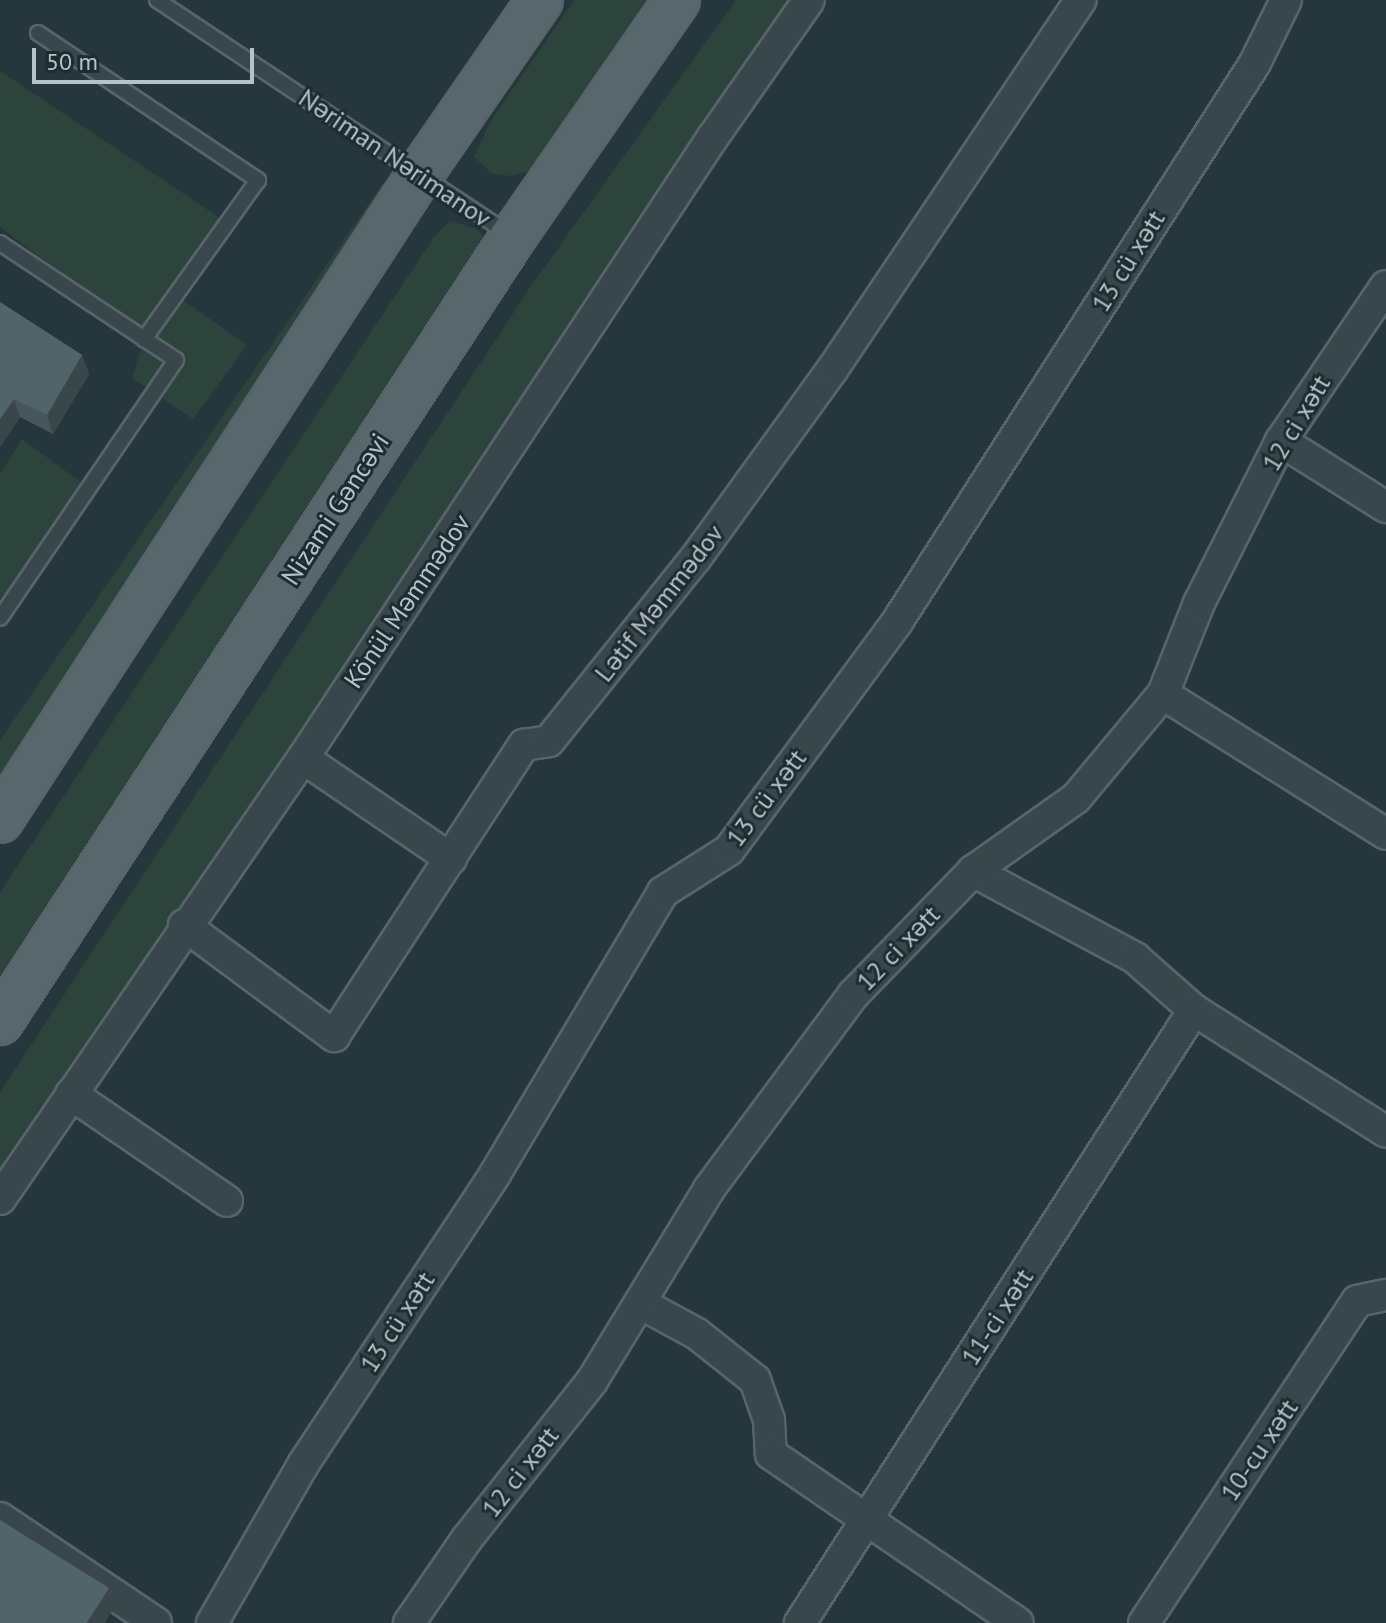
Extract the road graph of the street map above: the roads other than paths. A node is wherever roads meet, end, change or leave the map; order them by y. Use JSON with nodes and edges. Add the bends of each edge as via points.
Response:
{"nodes":[{"id":1,"x":157,"y":0,"type":"edge"},
{"id":2,"x":540,"y":0,"type":"edge"},
{"id":3,"x":677,"y":0,"type":"edge"},
{"id":4,"x":809,"y":0,"type":"edge"},
{"id":5,"x":1081,"y":0,"type":"edge"},
{"id":6,"x":1286,"y":0,"type":"edge"},
{"id":7,"x":38,"y":33,"type":"dead end"},
{"id":8,"x":420,"y":174,"type":"junction"},
{"id":9,"x":513,"y":237,"type":"junction"},
{"id":10,"x":0,"y":243,"type":"edge"},
{"id":11,"x":1386,"y":286,"type":"edge"},
{"id":12,"x":144,"y":339,"type":"junction"},
{"id":13,"x":1281,"y":441,"type":"junction"},
{"id":14,"x":1386,"y":507,"type":"edge"},
{"id":15,"x":0,"y":618,"type":"edge"},
{"id":16,"x":1163,"y":694,"type":"junction"},
{"id":17,"x":303,"y":758,"type":"junction"},
{"id":18,"x":10,"y":797,"type":"edge"},
{"id":19,"x":1385,"y":831,"type":"edge"},
{"id":20,"x":451,"y":859,"type":"junction"},
{"id":21,"x":973,"y":871,"type":"junction"},
{"id":22,"x":184,"y":925,"type":"junction"},
{"id":23,"x":1194,"y":1010,"type":"junction"},
{"id":24,"x":0,"y":1022,"type":"edge"},
{"id":25,"x":71,"y":1094,"type":"junction"},
{"id":26,"x":1386,"y":1132,"type":"edge"},
{"id":27,"x":0,"y":1199,"type":"edge"},
{"id":28,"x":227,"y":1201,"type":"dead end"},
{"id":29,"x":1386,"y":1295,"type":"edge"},
{"id":30,"x":640,"y":1303,"type":"junction"},
{"id":31,"x":868,"y":1517,"type":"junction"},
{"id":32,"x":0,"y":1518,"type":"edge"},
{"id":33,"x":122,"y":1613,"type":"edge"},
{"id":34,"x":156,"y":1623,"type":"edge"},
{"id":35,"x":212,"y":1623,"type":"edge"},
{"id":36,"x":409,"y":1623,"type":"edge"},
{"id":37,"x":800,"y":1623,"type":"edge"},
{"id":38,"x":1018,"y":1623,"type":"edge"},
{"id":39,"x":1144,"y":1623,"type":"edge"}],
"edges":[{"from":1,"to":8,"type":"lane","name":"Nəriman Nərimanov"},
{"from":2,"to":8,"type":"main road"},
{"from":3,"to":9,"type":"main road","name":"Nizami Gəncəvi"},
{"from":4,"to":17,"type":"street","name":"Könül Məmmədov"},
{"from":5,"to":20,"type":"street","name":"Lətif Məmmədov","via":[[832,370],[695,559],[549,741],[524,745]]},
{"from":6,"to":35,"type":"street","name":"13 cü xətt","via":[[1255,63],[897,622],[729,850],[663,892],[495,1174],[304,1463]]},
{"from":7,"to":12,"type":"lane","via":[[258,180]]},
{"from":8,"to":9,"type":"lane","name":"Nəriman Nərimanov"},
{"from":8,"to":18,"type":"main road"},
{"from":9,"to":24,"type":"main road","name":"Nizami Gəncəvi"},
{"from":10,"to":12,"type":"lane"},
{"from":11,"to":13,"type":"street","name":"12 ci xətt"},
{"from":12,"to":15,"type":"lane","via":[[176,360]]},
{"from":13,"to":14,"type":"street"},
{"from":13,"to":16,"type":"street","name":"12 ci xətt","via":[[1199,603]]},
{"from":16,"to":19,"type":"street"},
{"from":16,"to":21,"type":"street","name":"12 ci xətt","via":[[1076,798]]},
{"from":17,"to":20,"type":"street"},
{"from":17,"to":22,"type":"street","name":"Könül Məmmədov"},
{"from":20,"to":22,"type":"street","name":"Lətif Məmmədov","via":[[334,1036]]},
{"from":21,"to":23,"type":"street","via":[[1135,958]]},
{"from":21,"to":30,"type":"street","name":"12 ci xətt","via":[[853,995],[709,1189]]},
{"from":22,"to":25,"type":"street","name":"Könül Məmmədov"},
{"from":23,"to":26,"type":"street"},
{"from":23,"to":31,"type":"street","name":"11-ci xətt"},
{"from":25,"to":27,"type":"street","name":"Könül Məmmədov"},
{"from":25,"to":28,"type":"street"},
{"from":29,"to":39,"type":"street","name":"10-cu xətt","via":[[1357,1301]]},
{"from":30,"to":31,"type":"street","via":[[731,1357],[755,1380],[769,1420],[771,1454]]},
{"from":30,"to":36,"type":"street","name":"12 ci xətt","via":[[592,1381],[466,1540]]},
{"from":31,"to":37,"type":"street","name":"11-ci xətt"},
{"from":31,"to":38,"type":"street"},
{"from":32,"to":33,"type":"street","via":[[31,1548]]},
{"from":33,"to":34,"type":"street"}]}
